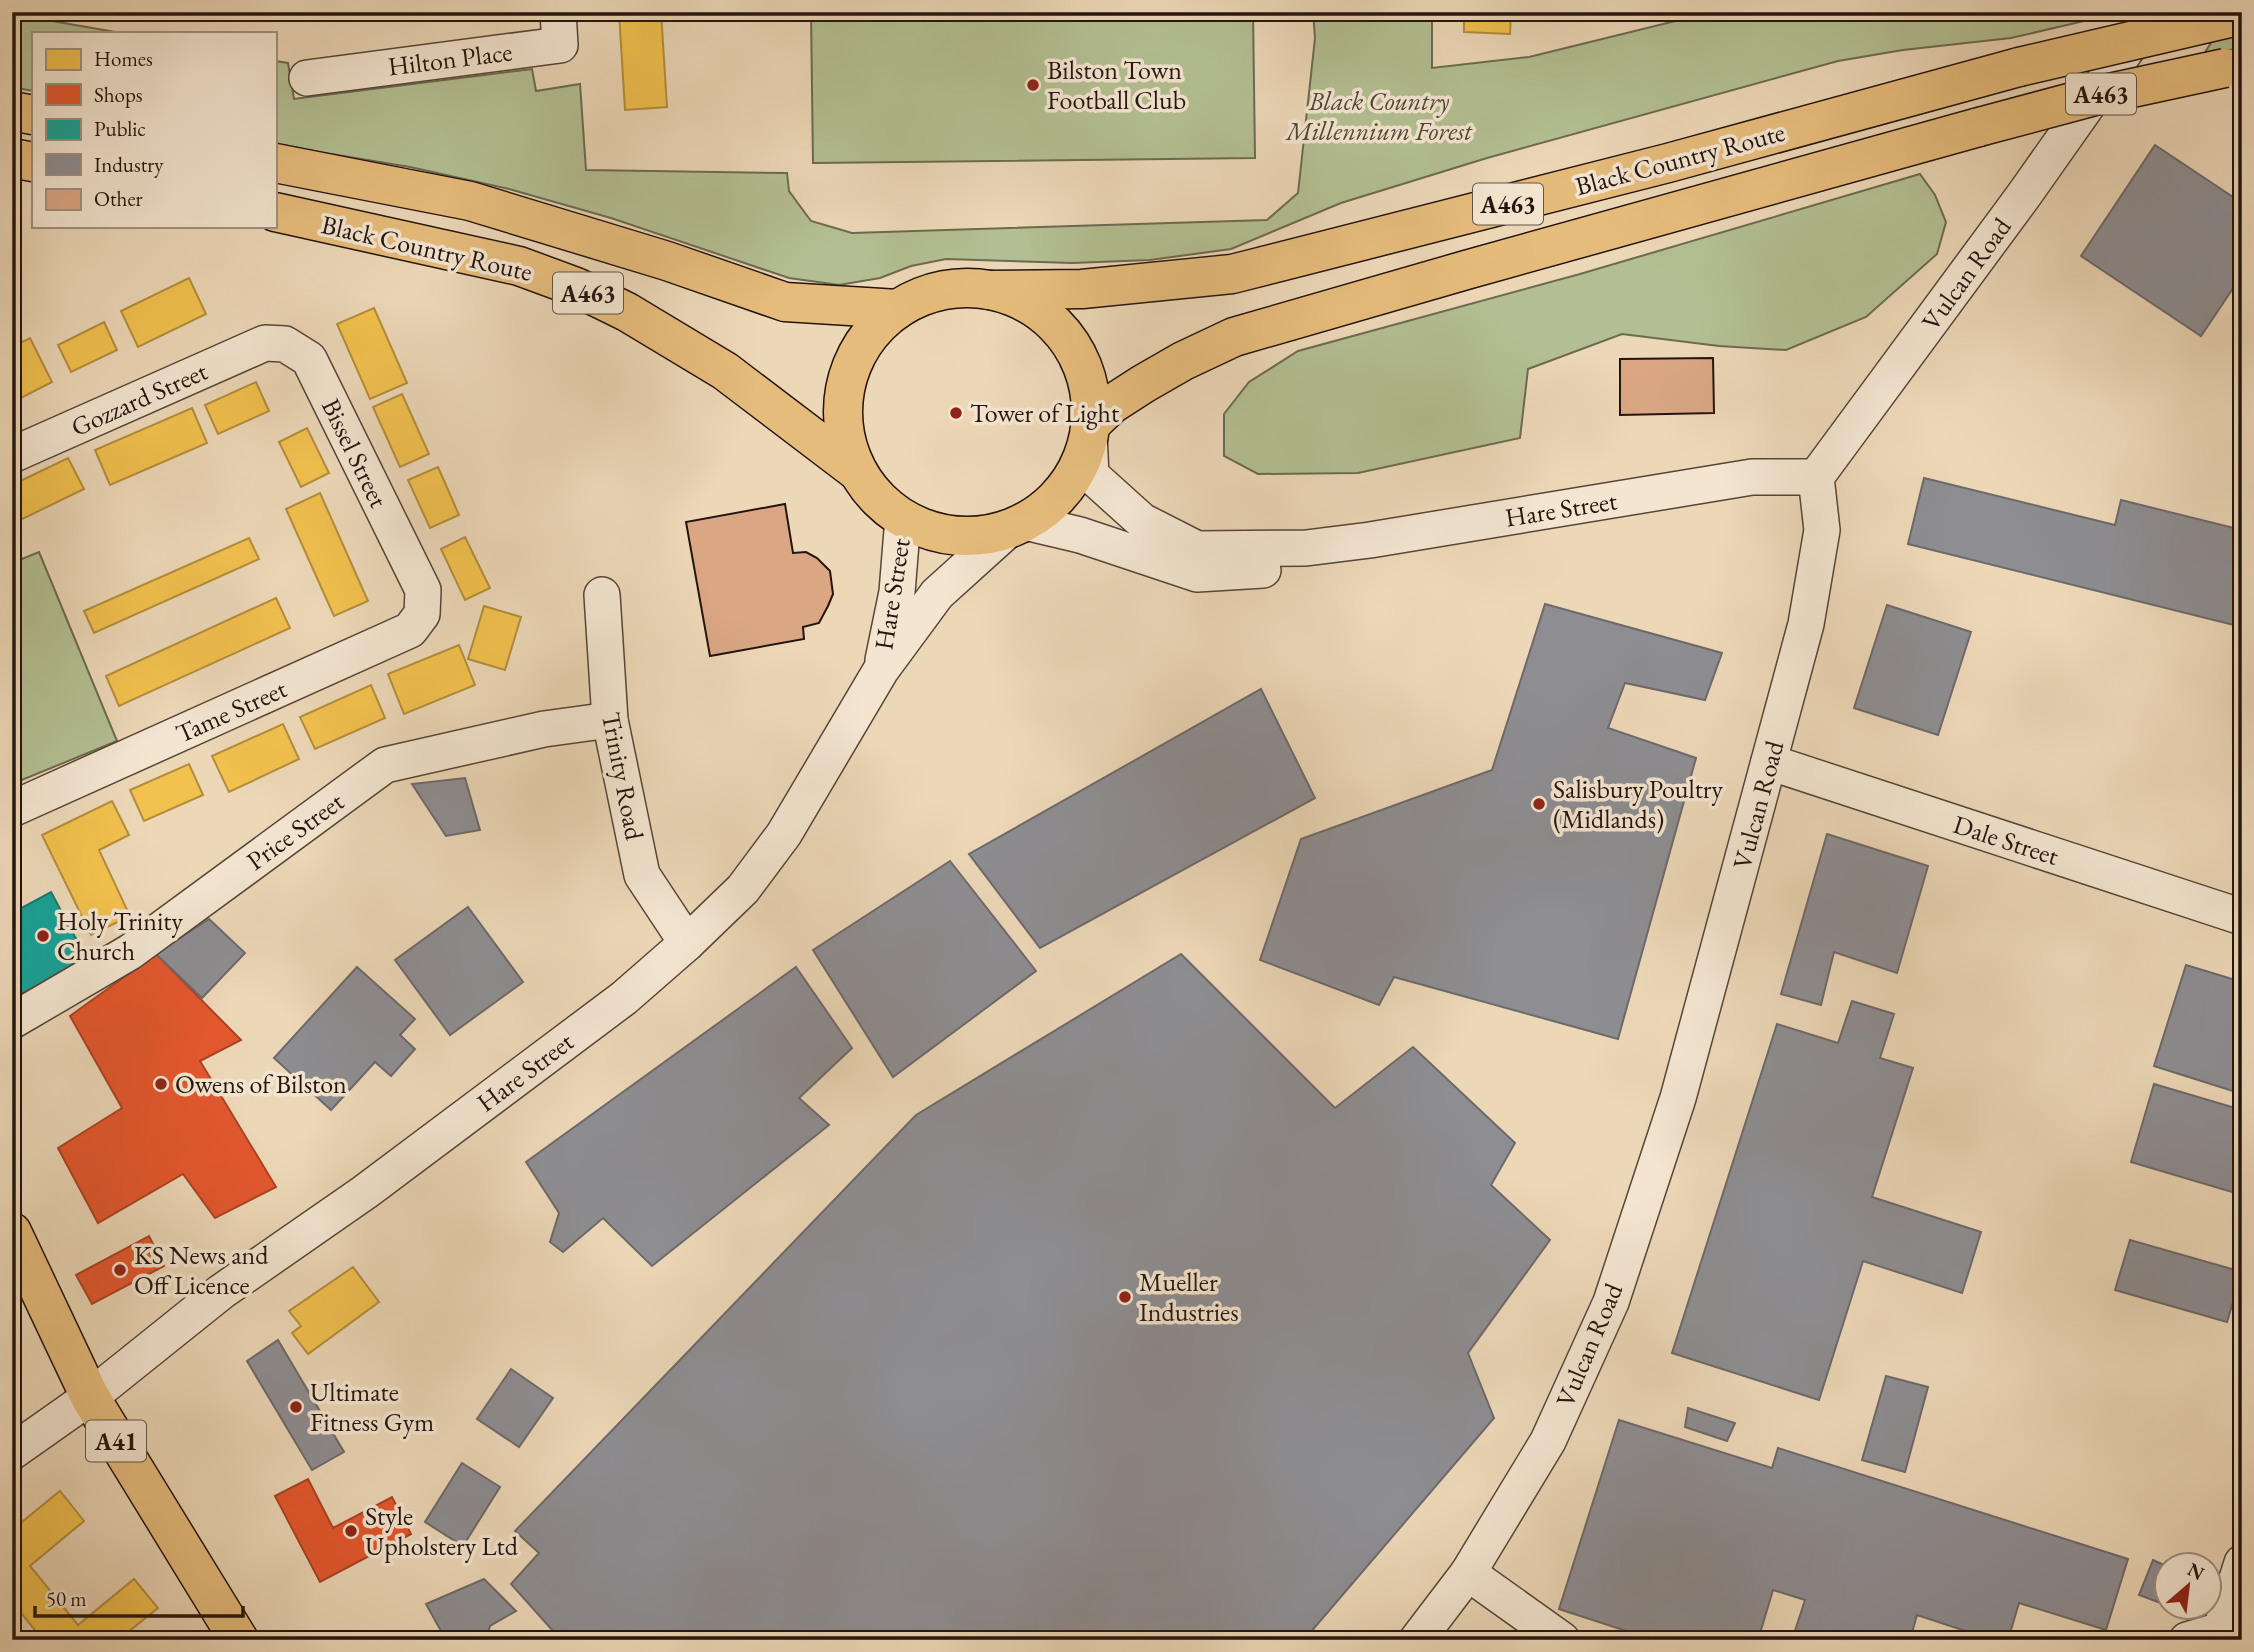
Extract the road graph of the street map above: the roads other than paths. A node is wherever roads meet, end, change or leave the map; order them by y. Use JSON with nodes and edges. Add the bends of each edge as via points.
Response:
{"nodes":[{"id":1,"x":558,"y":12,"type":"edge"},
{"id":2,"x":2153,"y":12,"type":"edge"},
{"id":3,"x":2242,"y":15,"type":"edge"},
{"id":4,"x":2234,"y":67,"type":"edge"},
{"id":5,"x":307,"y":78,"type":"dead end"},
{"id":6,"x":12,"y":111,"type":"edge"},
{"id":7,"x":32,"y":115,"type":"edge"},
{"id":8,"x":12,"y":158,"type":"edge"},
{"id":9,"x":32,"y":162,"type":"edge"},
{"id":10,"x":276,"y":163,"type":"edge"},
{"id":11,"x":276,"y":212,"type":"edge"},
{"id":12,"x":989,"y":290,"type":"junction"},
{"id":13,"x":898,"y":309,"type":"junction"},
{"id":14,"x":265,"y":343,"type":"joint"},
{"id":15,"x":1090,"y":430,"type":"junction"},
{"id":16,"x":12,"y":455,"type":"edge"},
{"id":17,"x":858,"y":472,"type":"junction"},
{"id":18,"x":1816,"y":477,"type":"junction"},
{"id":19,"x":903,"y":519,"type":"junction"},
{"id":20,"x":1017,"y":525,"type":"junction"},
{"id":21,"x":1306,"y":548,"type":"junction"},
{"id":22,"x":423,"y":590,"type":"joint"},
{"id":23,"x":602,"y":596,"type":"dead end"},
{"id":24,"x":881,"y":670,"type":"junction"},
{"id":25,"x":610,"y":720,"type":"junction"},
{"id":26,"x":1769,"y":762,"type":"junction"},
{"id":27,"x":12,"y":809,"type":"edge"},
{"id":28,"x":2242,"y":918,"type":"edge"},
{"id":29,"x":687,"y":943,"type":"junction"},
{"id":30,"x":12,"y":1021,"type":"edge"},
{"id":31,"x":12,"y":1232,"type":"edge"},
{"id":32,"x":90,"y":1397,"type":"junction"},
{"id":33,"x":12,"y":1452,"type":"edge"},
{"id":34,"x":2242,"y":1563,"type":"edge"},
{"id":35,"x":1468,"y":1573,"type":"junction"},
{"id":36,"x":2216,"y":1632,"type":"edge"},
{"id":37,"x":239,"y":1640,"type":"edge"},
{"id":38,"x":1417,"y":1640,"type":"edge"},
{"id":39,"x":1562,"y":1640,"type":"edge"}],
"edges":[{"from":1,"to":5,"type":"street","name":"Hilton Place","via":[[560,45]]},
{"from":2,"to":18,"type":"street","name":"Vulcan Road"},
{"from":3,"to":12,"type":"highway","name":"Black Country Route","number":"A463","bridge":true,"via":[[2019,67],[1668,163],[1232,274],[1082,289]]},
{"from":4,"to":15,"type":"highway","name":"Black Country Route","number":"A463","bridge":true,"via":[[2095,96],[1979,127],[1234,337],[1183,361],[1112,404]]},
{"from":6,"to":7,"type":"highway"},
{"from":8,"to":9,"type":"highway"},
{"from":10,"to":13,"type":"highway","name":"Black Country Route","number":"A463","via":[[470,201],[785,302]]},
{"from":11,"to":17,"type":"highway","name":"Black Country Route","number":"A463","via":[[519,266],[576,287],[725,371]]},
{"from":12,"to":13,"type":"highway","via":[[942,291]]},
{"from":12,"to":15,"type":"highway","via":[[1031,306],[1066,337],[1087,378]]},
{"from":13,"to":17,"type":"highway","via":[[862,346],[846,383],[843,422]]},
{"from":14,"to":16,"type":"street","name":"Gozzard Street"},
{"from":14,"to":22,"type":"street","name":"Bissel Street","via":[[285,344],[309,359]]},
{"from":15,"to":20,"type":"highway","via":[[1080,464],[1064,490],[1052,504]]},
{"from":15,"to":21,"type":"street","name":"Hare Street","via":[[1091,475],[1142,521],[1197,549]]},
{"from":17,"to":19,"type":"highway","via":[[878,498]]},
{"from":18,"to":21,"type":"street","name":"Hare Street","via":[[1752,477]]},
{"from":18,"to":26,"type":"street","name":"Vulcan Road","via":[[1822,530],[1806,624]]},
{"from":19,"to":20,"type":"highway","via":[[951,535],[976,536]]},
{"from":19,"to":24,"type":"street","name":"Hare Street","via":[[897,592]]},
{"from":20,"to":21,"type":"street","name":"Hare Street","via":[[1080,535],[1197,574],[1266,570]]},
{"from":20,"to":24,"type":"street","name":"Hare Street","via":[[937,594]]},
{"from":22,"to":27,"type":"street","name":"Tame Street","via":[[422,614],[411,630]]},
{"from":23,"to":25,"type":"street","name":"Trinity Road"},
{"from":24,"to":29,"type":"street","name":"Hare Street","via":[[784,834],[743,888]]},
{"from":25,"to":29,"type":"street","name":"Trinity Road","via":[[642,875]]},
{"from":25,"to":30,"type":"street","name":"Price Street","via":[[544,729],[385,765],[130,952]]},
{"from":26,"to":28,"type":"street","name":"Dale Street"},
{"from":26,"to":35,"type":"street","name":"Vulcan Road","via":[[1678,1098],[1611,1302],[1548,1441]]},
{"from":29,"to":32,"type":"street","name":"Hare Street","via":[[624,998],[365,1192],[221,1292]]},
{"from":31,"to":32,"type":"highway","number":"A41"},
{"from":32,"to":33,"type":"street","name":"Hare Street"},
{"from":32,"to":37,"type":"highway","number":"A41"},
{"from":34,"to":36,"type":"street"},
{"from":35,"to":38,"type":"street","name":"Vulcan Road"},
{"from":35,"to":39,"type":"street"}]}
